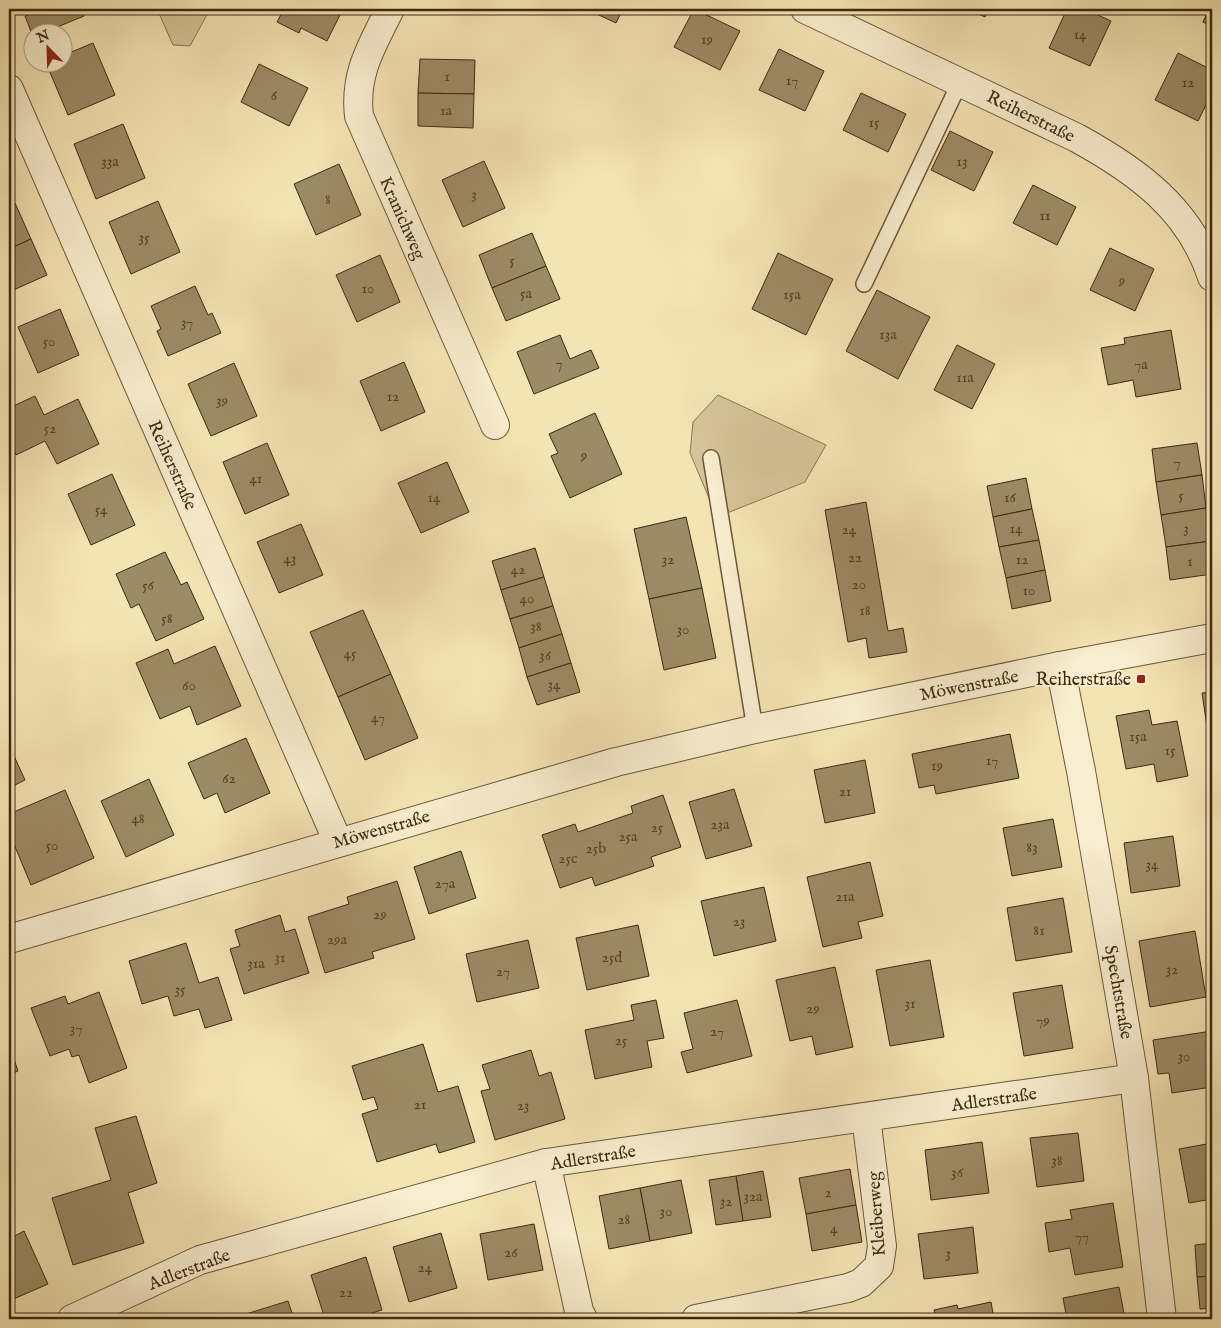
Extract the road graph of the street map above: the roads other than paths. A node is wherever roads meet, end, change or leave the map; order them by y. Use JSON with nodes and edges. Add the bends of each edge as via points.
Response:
{"nodes":[{"id":1,"x":390,"y":9,"type":"edge"},
{"id":2,"x":805,"y":9,"type":"edge"},
{"id":3,"x":960,"y":82,"type":"junction"},
{"id":4,"x":9,"y":88,"type":"edge"},
{"id":5,"x":1212,"y":277,"type":"edge"},
{"id":6,"x":864,"y":284,"type":"dead end"},
{"id":7,"x":495,"y":425,"type":"dead end"},
{"id":8,"x":711,"y":458,"type":"dead end"},
{"id":9,"x":1212,"y":638,"type":"edge"},
{"id":10,"x":1060,"y":666,"type":"junction"},
{"id":11,"x":755,"y":729,"type":"junction"},
{"id":12,"x":338,"y":842,"type":"junction"},
{"id":13,"x":9,"y":938,"type":"edge"},
{"id":14,"x":1134,"y":1078,"type":"junction"},
{"id":15,"x":866,"y":1117,"type":"junction"},
{"id":16,"x":546,"y":1163,"type":"junction"},
{"id":17,"x":72,"y":1319,"type":"edge"},
{"id":18,"x":583,"y":1319,"type":"edge"},
{"id":19,"x":696,"y":1319,"type":"edge"},
{"id":20,"x":1162,"y":1319,"type":"edge"}],
"edges":[{"from":1,"to":7,"type":"street","name":"Kranichweg","via":[[361,70],[357,96],[359,116]]},
{"from":2,"to":3,"type":"street","name":"Reiherstraße"},
{"from":3,"to":5,"type":"street","name":"Reiherstraße","via":[[1077,138],[1138,174],[1188,227]]},
{"from":3,"to":6,"type":"lane"},
{"from":4,"to":12,"type":"street","name":"Reiherstraße"},
{"from":8,"to":11,"type":"lane"},
{"from":9,"to":10,"type":"street","name":"Möwenstraße"},
{"from":10,"to":11,"type":"street","name":"Möwenstraße"},
{"from":10,"to":14,"type":"street","name":"Spechtstraße"},
{"from":11,"to":12,"type":"street","name":"Möwenstraße","via":[[616,762]]},
{"from":12,"to":13,"type":"street","name":"Möwenstraße"},
{"from":14,"to":15,"type":"street","name":"Adlerstraße"},
{"from":14,"to":20,"type":"street","name":"Spechtstraße"},
{"from":15,"to":16,"type":"street","name":"Adlerstraße"},
{"from":15,"to":19,"type":"street","name":"Kleiberweg","via":[[882,1246],[879,1266],[861,1282],[848,1288]]},
{"from":16,"to":17,"type":"street","name":"Adlerstraße","via":[[200,1260]]},
{"from":16,"to":18,"type":"street"}]}
